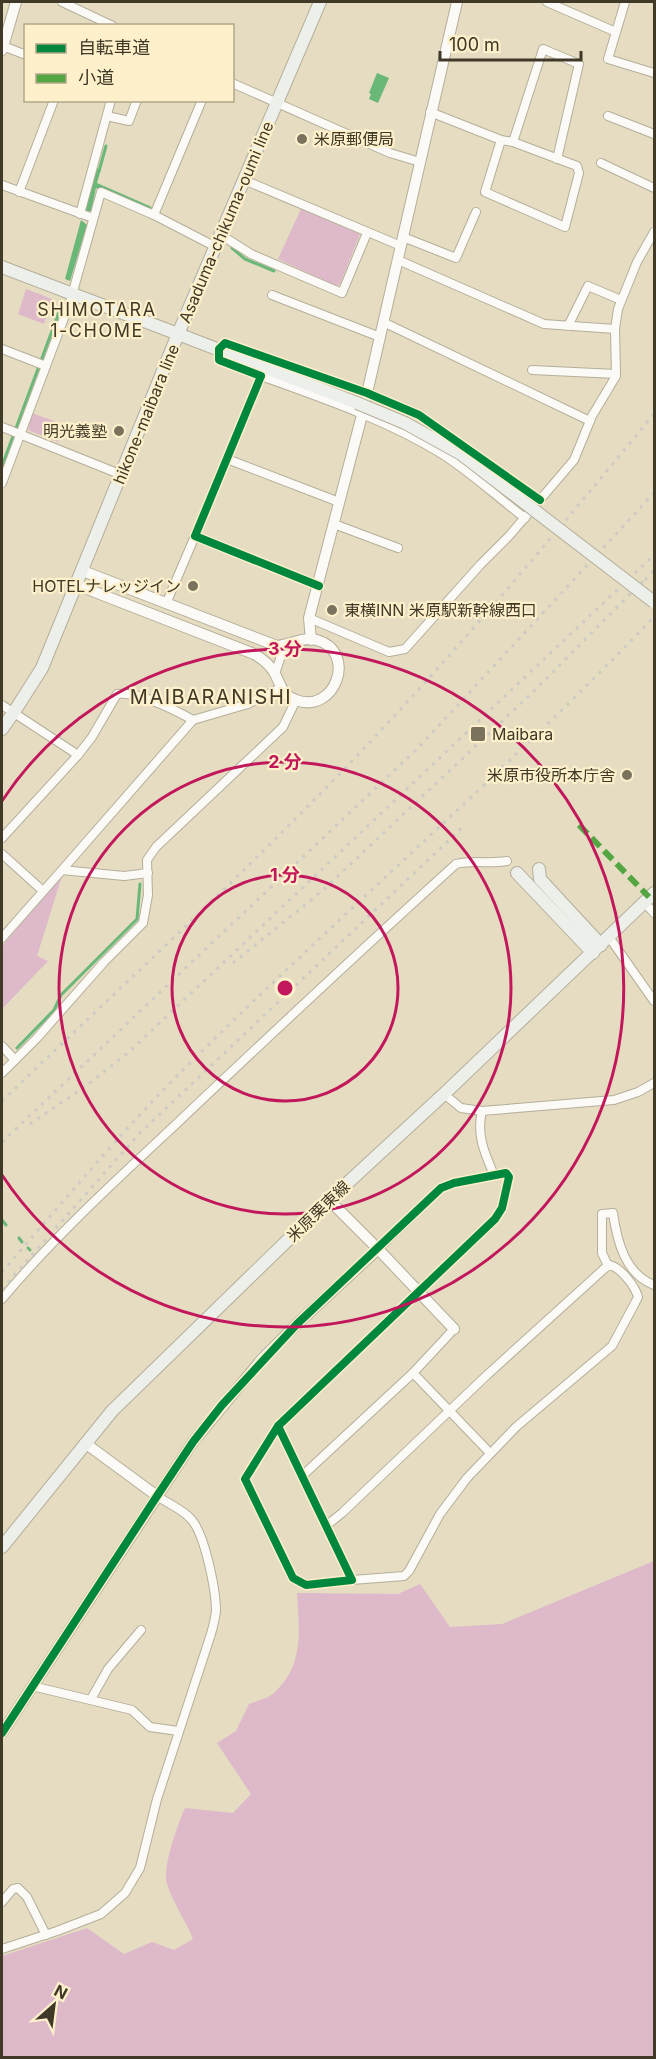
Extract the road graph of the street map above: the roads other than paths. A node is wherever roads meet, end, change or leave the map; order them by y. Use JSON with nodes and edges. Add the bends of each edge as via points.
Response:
{"nodes":[{"id":1,"x":16,"y":2,"type":"edge"},
{"id":2,"x":62,"y":2,"type":"edge"},
{"id":3,"x":320,"y":2,"type":"edge"},
{"id":4,"x":457,"y":2,"type":"edge"},
{"id":5,"x":547,"y":2,"type":"edge"},
{"id":6,"x":625,"y":2,"type":"edge"},
{"id":7,"x":109,"y":24,"type":"edge"},
{"id":8,"x":616,"y":32,"type":"junction"},
{"id":9,"x":2,"y":48,"type":"edge"},
{"id":10,"x":24,"y":54,"type":"edge"},
{"id":11,"x":654,"y":73,"type":"edge"},
{"id":12,"x":234,"y":85,"type":"edge"},
{"id":13,"x":53,"y":102,"type":"edge"},
{"id":14,"x":111,"y":102,"type":"edge"},
{"id":15,"x":136,"y":102,"type":"edge"},
{"id":16,"x":201,"y":102,"type":"edge"},
{"id":17,"x":276,"y":104,"type":"junction"},
{"id":18,"x":430,"y":112,"type":"junction"},
{"id":19,"x":608,"y":116,"type":"dead end"},
{"id":20,"x":111,"y":117,"type":"junction"},
{"id":21,"x":654,"y":134,"type":"edge"},
{"id":22,"x":501,"y":140,"type":"junction"},
{"id":23,"x":513,"y":142,"type":"junction"},
{"id":24,"x":557,"y":159,"type":"junction"},
{"id":25,"x":420,"y":162,"type":"junction"},
{"id":26,"x":601,"y":163,"type":"dead end"},
{"id":27,"x":244,"y":180,"type":"junction"},
{"id":28,"x":2,"y":185,"type":"edge"},
{"id":29,"x":654,"y":188,"type":"edge"},
{"id":30,"x":19,"y":192,"type":"junction"},
{"id":31,"x":476,"y":212,"type":"dead end"},
{"id":32,"x":154,"y":215,"type":"junction"},
{"id":33,"x":86,"y":216,"type":"junction"},
{"id":34,"x":654,"y":232,"type":"edge"},
{"id":35,"x":367,"y":233,"type":"junction"},
{"id":36,"x":218,"y":241,"type":"junction"},
{"id":37,"x":402,"y":242,"type":"junction"},
{"id":38,"x":398,"y":260,"type":"junction"},
{"id":39,"x":2,"y":267,"type":"edge"},
{"id":40,"x":72,"y":294,"type":"junction"},
{"id":41,"x":272,"y":295,"type":"dead end"},
{"id":42,"x":621,"y":300,"type":"junction"},
{"id":43,"x":383,"y":322,"type":"junction"},
{"id":44,"x":568,"y":326,"type":"junction"},
{"id":45,"x":615,"y":329,"type":"junction"},
{"id":46,"x":178,"y":334,"type":"junction"},
{"id":47,"x":380,"y":337,"type":"junction"},
{"id":48,"x":2,"y":348,"type":"edge"},
{"id":49,"x":219,"y":349,"type":"junction"},
{"id":50,"x":41,"y":364,"type":"junction"},
{"id":51,"x":532,"y":370,"type":"dead end"},
{"id":52,"x":616,"y":374,"type":"junction"},
{"id":53,"x":261,"y":376,"type":"junction"},
{"id":54,"x":367,"y":393,"type":"junction"},
{"id":55,"x":362,"y":415,"type":"junction"},
{"id":56,"x":590,"y":421,"type":"junction"},
{"id":57,"x":12,"y":432,"type":"edge"},
{"id":58,"x":227,"y":459,"type":"junction"},
{"id":59,"x":122,"y":475,"type":"junction"},
{"id":60,"x":2,"y":483,"type":"edge"},
{"id":61,"x":540,"y":500,"type":"junction"},
{"id":62,"x":339,"y":502,"type":"junction"},
{"id":63,"x":525,"y":518,"type":"junction"},
{"id":64,"x":334,"y":524,"type":"junction"},
{"id":65,"x":195,"y":536,"type":"junction"},
{"id":66,"x":398,"y":548,"type":"dead end"},
{"id":67,"x":83,"y":571,"type":"junction"},
{"id":68,"x":77,"y":585,"type":"junction"},
{"id":69,"x":319,"y":586,"type":"junction"},
{"id":70,"x":654,"y":602,"type":"edge"},
{"id":71,"x":166,"y":603,"type":"junction"},
{"id":72,"x":309,"y":618,"type":"junction"},
{"id":73,"x":311,"y":639,"type":"junction"},
{"id":74,"x":288,"y":645,"type":"junction"},
{"id":75,"x":275,"y":674,"type":"junction"},
{"id":76,"x":280,"y":688,"type":"junction"},
{"id":77,"x":296,"y":700,"type":"junction"},
{"id":78,"x":2,"y":705,"type":"edge"},
{"id":79,"x":15,"y":712,"type":"junction"},
{"id":80,"x":193,"y":720,"type":"junction"},
{"id":81,"x":2,"y":729,"type":"edge"},
{"id":82,"x":78,"y":755,"type":"junction"},
{"id":83,"x":2,"y":838,"type":"edge"},
{"id":84,"x":2,"y":854,"type":"edge"},
{"id":85,"x":507,"y":861,"type":"dead end"},
{"id":86,"x":539,"y":869,"type":"dead end"},
{"id":87,"x":62,"y":870,"type":"junction"},
{"id":88,"x":148,"y":873,"type":"junction"},
{"id":89,"x":517,"y":873,"type":"dead end"},
{"id":90,"x":43,"y":891,"type":"junction"},
{"id":91,"x":654,"y":892,"type":"edge"},
{"id":92,"x":645,"y":902,"type":"junction"},
{"id":93,"x":654,"y":913,"type":"edge"},
{"id":94,"x":2,"y":938,"type":"edge"},
{"id":95,"x":601,"y":945,"type":"junction"},
{"id":96,"x":654,"y":1001,"type":"edge"},
{"id":97,"x":2,"y":1046,"type":"edge"},
{"id":98,"x":15,"y":1059,"type":"junction"},
{"id":99,"x":2,"y":1073,"type":"edge"},
{"id":100,"x":654,"y":1083,"type":"edge"},
{"id":101,"x":444,"y":1094,"type":"junction"},
{"id":102,"x":482,"y":1111,"type":"junction"},
{"id":103,"x":494,"y":1175,"type":"junction"},
{"id":104,"x":329,"y":1200,"type":"junction"},
{"id":105,"x":378,"y":1249,"type":"junction"},
{"id":106,"x":608,"y":1266,"type":"junction"},
{"id":107,"x":654,"y":1285,"type":"edge"},
{"id":108,"x":418,"y":1292,"type":"junction"},
{"id":109,"x":2,"y":1299,"type":"edge"},
{"id":110,"x":453,"y":1329,"type":"joint"},
{"id":111,"x":413,"y":1373,"type":"junction"},
{"id":112,"x":450,"y":1410,"type":"junction"},
{"id":113,"x":278,"y":1426,"type":"junction"},
{"id":114,"x":85,"y":1443,"type":"junction"},
{"id":115,"x":490,"y":1453,"type":"junction"},
{"id":116,"x":302,"y":1476,"type":"junction"},
{"id":117,"x":157,"y":1496,"type":"junction"},
{"id":118,"x":327,"y":1525,"type":"junction"},
{"id":119,"x":2,"y":1547,"type":"edge"},
{"id":120,"x":352,"y":1580,"type":"junction"},
{"id":121,"x":141,"y":1630,"type":"dead end"},
{"id":122,"x":32,"y":1686,"type":"junction"},
{"id":123,"x":91,"y":1699,"type":"junction"},
{"id":124,"x":178,"y":1731,"type":"junction"},
{"id":125,"x":2,"y":1733,"type":"edge"},
{"id":126,"x":2,"y":1902,"type":"edge"},
{"id":127,"x":46,"y":1935,"type":"junction"},
{"id":128,"x":2,"y":1949,"type":"edge"}],
"edges":[{"from":1,"to":9,"type":"street"},
{"from":2,"to":7,"type":"street"},
{"from":3,"to":17,"type":"main road","name":"Asaduma-chikuma-oumi line"},
{"from":4,"to":18,"type":"street"},
{"from":5,"to":8,"type":"street"},
{"from":6,"to":8,"type":"street"},
{"from":8,"to":11,"type":"street","via":[[608,59]]},
{"from":9,"to":10,"type":"street"},
{"from":12,"to":17,"type":"street"},
{"from":13,"to":30,"type":"street"},
{"from":14,"to":20,"type":"street"},
{"from":15,"to":20,"type":"street","via":[[129,122]]},
{"from":16,"to":32,"type":"street"},
{"from":17,"to":25,"type":"street"},
{"from":17,"to":27,"type":"main road","name":"Asaduma-chikuma-oumi line"},
{"from":18,"to":22,"type":"street"},
{"from":18,"to":25,"type":"street"},
{"from":19,"to":21,"type":"street"},
{"from":20,"to":33,"type":"street"},
{"from":22,"to":23,"type":"street"},
{"from":22,"to":24,"type":"street","via":[[485,192],[565,226],[579,169]]},
{"from":23,"to":24,"type":"street"},
{"from":23,"to":24,"type":"street","via":[[543,50],[579,64]]},
{"from":25,"to":37,"type":"street"},
{"from":26,"to":29,"type":"street"},
{"from":27,"to":35,"type":"street"},
{"from":27,"to":36,"type":"main road","name":"Asaduma-chikuma-oumi line"},
{"from":28,"to":30,"type":"street"},
{"from":30,"to":33,"type":"street"},
{"from":31,"to":37,"type":"street","via":[[456,258]]},
{"from":32,"to":33,"type":"street","via":[[101,192]]},
{"from":32,"to":36,"type":"street"},
{"from":33,"to":40,"type":"street"},
{"from":34,"to":42,"type":"street"},
{"from":35,"to":36,"type":"street","via":[[342,293]]},
{"from":35,"to":37,"type":"street"},
{"from":36,"to":46,"type":"main road","name":"Asaduma-chikuma-oumi line"},
{"from":37,"to":38,"type":"street"},
{"from":38,"to":43,"type":"street"},
{"from":38,"to":44,"type":"street","via":[[544,324]]},
{"from":39,"to":40,"type":"main road","name":"Asaduma-chikuma-oumi line"},
{"from":40,"to":46,"type":"main road","name":"Asaduma-chikuma-oumi line"},
{"from":40,"to":50,"type":"street"},
{"from":41,"to":47,"type":"street"},
{"from":42,"to":44,"type":"street","via":[[588,286]]},
{"from":42,"to":45,"type":"street"},
{"from":43,"to":47,"type":"street"},
{"from":43,"to":56,"type":"street"},
{"from":44,"to":45,"type":"street"},
{"from":45,"to":52,"type":"street"},
{"from":46,"to":49,"type":"main road","name":"hikone-maibara line"},
{"from":46,"to":59,"type":"main road","name":"hikone-maibara line"},
{"from":47,"to":54,"type":"street"},
{"from":48,"to":50,"type":"street"},
{"from":49,"to":53,"type":"street","via":[[219,360]]},
{"from":49,"to":54,"type":"street","via":[[225,343]]},
{"from":49,"to":70,"type":"main road","name":"hikone-maibara line","bridge":true,"via":[[405,423],[460,454]]},
{"from":50,"to":57,"type":"street"},
{"from":51,"to":52,"type":"street"},
{"from":52,"to":56,"type":"street"},
{"from":53,"to":55,"type":"street"},
{"from":53,"to":58,"type":"street"},
{"from":54,"to":55,"type":"street"},
{"from":54,"to":61,"type":"street","via":[[419,415]]},
{"from":55,"to":62,"type":"street"},
{"from":55,"to":63,"type":"street","via":[[442,454]]},
{"from":56,"to":61,"type":"street","via":[[574,460]]},
{"from":57,"to":59,"type":"street"},
{"from":57,"to":60,"type":"street"},
{"from":58,"to":62,"type":"street"},
{"from":58,"to":65,"type":"street"},
{"from":59,"to":67,"type":"main road","name":"hikone-maibara line"},
{"from":61,"to":63,"type":"street"},
{"from":62,"to":64,"type":"street"},
{"from":63,"to":72,"type":"street","via":[[405,649],[389,652]]},
{"from":64,"to":66,"type":"street"},
{"from":64,"to":69,"type":"street"},
{"from":65,"to":69,"type":"street"},
{"from":65,"to":71,"type":"street"},
{"from":67,"to":68,"type":"main road","name":"hikone-maibara line"},
{"from":67,"to":71,"type":"street"},
{"from":68,"to":75,"type":"street","via":[[254,654]]},
{"from":68,"to":79,"type":"main road","name":"hikone-maibara line","via":[[42,668]]},
{"from":69,"to":72,"type":"street"},
{"from":71,"to":74,"type":"street","via":[[277,646]]},
{"from":72,"to":73,"type":"street"},
{"from":73,"to":74,"type":"street"},
{"from":73,"to":77,"type":"street","via":[[332,651],[339,673],[327,695],[312,701]]},
{"from":74,"to":75,"type":"street"},
{"from":75,"to":76,"type":"street"},
{"from":76,"to":77,"type":"street"},
{"from":76,"to":80,"type":"street","via":[[248,704]]},
{"from":77,"to":88,"type":"street","via":[[283,727],[156,847],[147,860]]},
{"from":78,"to":79,"type":"street"},
{"from":79,"to":81,"type":"main road","name":"hikone-maibara line"},
{"from":79,"to":82,"type":"street"},
{"from":80,"to":82,"type":"street","via":[[128,692],[117,694]]},
{"from":80,"to":87,"type":"street"},
{"from":82,"to":83,"type":"street"},
{"from":84,"to":90,"type":"street"},
{"from":85,"to":109,"type":"street","via":[[456,864],[103,1192]]},
{"from":86,"to":95,"type":"main road","via":[[540,879]]},
{"from":87,"to":88,"type":"street","via":[[124,876]]},
{"from":87,"to":90,"type":"street"},
{"from":88,"to":98,"type":"street","via":[[143,923]]},
{"from":89,"to":95,"type":"main road"},
{"from":90,"to":94,"type":"street"},
{"from":91,"to":92,"type":"main road","name":"米原栗東線"},
{"from":92,"to":93,"type":"street"},
{"from":92,"to":95,"type":"main road","name":"米原栗東線"},
{"from":95,"to":96,"type":"street"},
{"from":95,"to":101,"type":"main road","name":"米原栗東線"},
{"from":97,"to":98,"type":"street"},
{"from":98,"to":99,"type":"street"},
{"from":100,"to":102,"type":"street","via":[[614,1100]]},
{"from":101,"to":102,"type":"street","via":[[461,1107]]},
{"from":101,"to":104,"type":"main road","name":"米原栗東線"},
{"from":102,"to":103,"type":"street","via":[[480,1139]]},
{"from":103,"to":105,"type":"street","via":[[441,1188]]},
{"from":103,"to":108,"type":"street","via":[[506,1173],[509,1177],[500,1213]]},
{"from":104,"to":105,"type":"street"},
{"from":104,"to":114,"type":"main road","name":"米原栗東線","via":[[112,1411]]},
{"from":105,"to":108,"type":"street"},
{"from":105,"to":117,"type":"street","via":[[297,1324],[240,1385],[193,1442]]},
{"from":106,"to":107,"type":"street","via":[[602,1253],[602,1214],[613,1213],[621,1250],[642,1278]]},
{"from":106,"to":112,"type":"street"},
{"from":106,"to":115,"type":"street","via":[[615,1266],[638,1293],[617,1340]]},
{"from":108,"to":110,"type":"street"},
{"from":108,"to":113,"type":"street"},
{"from":110,"to":111,"type":"street"},
{"from":111,"to":112,"type":"street"},
{"from":111,"to":116,"type":"street"},
{"from":112,"to":115,"type":"street"},
{"from":112,"to":118,"type":"street"},
{"from":113,"to":116,"type":"street"},
{"from":113,"to":120,"type":"street","via":[[245,1479],[293,1578],[306,1585]]},
{"from":114,"to":117,"type":"street"},
{"from":114,"to":119,"type":"main road","name":"米原栗東線"},
{"from":115,"to":120,"type":"street","via":[[440,1514],[404,1576]]},
{"from":116,"to":118,"type":"street"},
{"from":117,"to":122,"type":"street"},
{"from":117,"to":124,"type":"street","via":[[191,1518],[200,1532],[215,1596],[211,1634]]},
{"from":118,"to":120,"type":"street"},
{"from":121,"to":123,"type":"street","via":[[108,1669]]},
{"from":122,"to":123,"type":"street"},
{"from":122,"to":125,"type":"street"},
{"from":123,"to":124,"type":"street","via":[[132,1710],[150,1727]]},
{"from":124,"to":127,"type":"street","via":[[140,1868],[125,1893],[101,1914]]},
{"from":126,"to":127,"type":"street","via":[[18,1888],[27,1897]]},
{"from":127,"to":128,"type":"street"}]}
